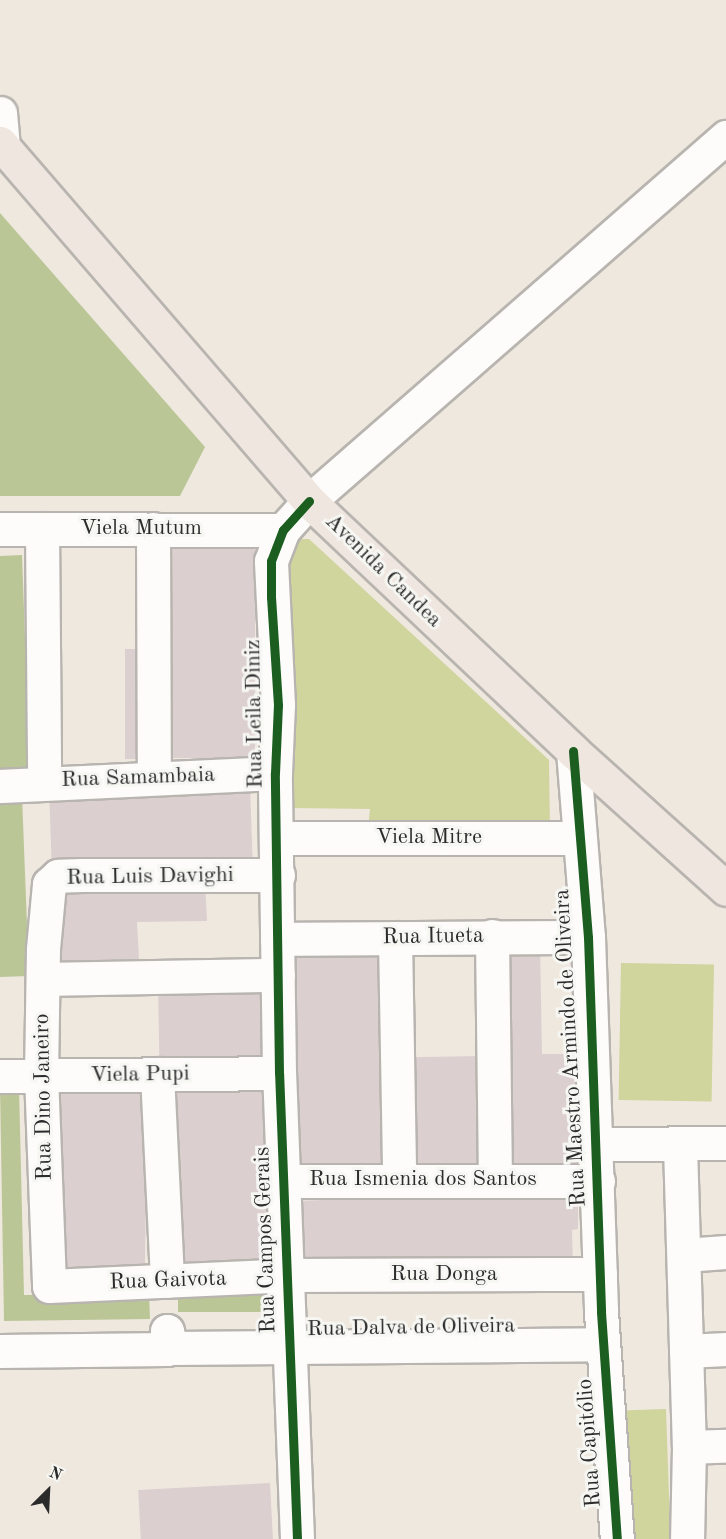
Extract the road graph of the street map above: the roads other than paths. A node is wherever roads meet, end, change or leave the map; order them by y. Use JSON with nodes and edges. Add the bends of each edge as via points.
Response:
{"nodes":[{"id":1,"x":0,"y":113,"type":"edge"},
{"id":2,"x":726,"y":137,"type":"edge"},
{"id":3,"x":2,"y":145,"type":"edge"},
{"id":4,"x":309,"y":501,"type":"junction"},
{"id":5,"x":0,"y":529,"type":"edge"},
{"id":6,"x":42,"y":529,"type":"junction"},
{"id":7,"x":153,"y":529,"type":"junction"},
{"id":8,"x":283,"y":530,"type":"junction"},
{"id":9,"x":573,"y":751,"type":"junction"},
{"id":10,"x":275,"y":773,"type":"junction"},
{"id":11,"x":154,"y":778,"type":"junction"},
{"id":12,"x":44,"y":782,"type":"junction"},
{"id":13,"x":0,"y":786,"type":"edge"},
{"id":14,"x":279,"y":838,"type":"junction"},
{"id":15,"x":579,"y":838,"type":"junction"},
{"id":16,"x":278,"y":875,"type":"junction"},
{"id":17,"x":726,"y":889,"type":"edge"},
{"id":18,"x":46,"y":909,"type":"joint"},
{"id":19,"x":492,"y":936,"type":"junction"},
{"id":20,"x":588,"y":937,"type":"junction"},
{"id":21,"x":395,"y":938,"type":"junction"},
{"id":22,"x":277,"y":939,"type":"junction"},
{"id":23,"x":278,"y":975,"type":"junction"},
{"id":24,"x":43,"y":979,"type":"junction"},
{"id":25,"x":279,"y":1073,"type":"junction"},
{"id":26,"x":157,"y":1074,"type":"junction"},
{"id":27,"x":0,"y":1076,"type":"edge"},
{"id":28,"x":41,"y":1076,"type":"junction"},
{"id":29,"x":726,"y":1143,"type":"edge"},
{"id":30,"x":598,"y":1144,"type":"junction"},
{"id":31,"x":680,"y":1146,"type":"junction"},
{"id":32,"x":399,"y":1179,"type":"junction"},
{"id":33,"x":495,"y":1179,"type":"junction"},
{"id":34,"x":598,"y":1180,"type":"junction"},
{"id":35,"x":284,"y":1181,"type":"junction"},
{"id":36,"x":726,"y":1252,"type":"edge"},
{"id":37,"x":684,"y":1255,"type":"junction"},
{"id":38,"x":600,"y":1274,"type":"junction"},
{"id":39,"x":288,"y":1275,"type":"junction"},
{"id":40,"x":168,"y":1281,"type":"junction"},
{"id":41,"x":49,"y":1286,"type":"joint"},
{"id":42,"x":603,"y":1344,"type":"junction"},
{"id":43,"x":290,"y":1349,"type":"junction"},
{"id":44,"x":726,"y":1349,"type":"edge"},
{"id":45,"x":0,"y":1351,"type":"edge"},
{"id":46,"x":686,"y":1351,"type":"junction"},
{"id":47,"x":726,"y":1446,"type":"edge"},
{"id":48,"x":689,"y":1447,"type":"junction"},
{"id":49,"x":297,"y":1539,"type":"edge"},
{"id":50,"x":617,"y":1539,"type":"edge"},
{"id":51,"x":687,"y":1539,"type":"edge"}],
"edges":[{"from":1,"to":3,"type":"street"},
{"from":2,"to":4,"type":"street","name":"Rua Leila Diniz"},
{"from":3,"to":4,"type":"main road","name":"Avenida Candea"},
{"from":4,"to":8,"type":"street","name":"Rua Leila Diniz"},
{"from":4,"to":9,"type":"main road","name":"Avenida Candea"},
{"from":5,"to":6,"type":"street","name":"Viela Mutum"},
{"from":6,"to":7,"type":"street","name":"Viela Mutum"},
{"from":6,"to":12,"type":"street"},
{"from":7,"to":8,"type":"street","name":"Viela Mutum"},
{"from":7,"to":11,"type":"street"},
{"from":8,"to":10,"type":"street","name":"Rua Leila Diniz","via":[[272,561],[278,705]]},
{"from":9,"to":15,"type":"street","name":"Rua Maestro Armindo de Oliveira"},
{"from":9,"to":17,"type":"main road","name":"Avenida Candea"},
{"from":10,"to":11,"type":"street","name":"Rua Samambaia"},
{"from":10,"to":14,"type":"street","name":"Rua Leila Diniz"},
{"from":11,"to":12,"type":"street","name":"Rua Samambaia"},
{"from":12,"to":13,"type":"street","name":"Rua Samambaia"},
{"from":14,"to":15,"type":"street","name":"Viela Mitre"},
{"from":14,"to":16,"type":"street","name":"Rua Leila Diniz"},
{"from":15,"to":20,"type":"street","name":"Rua Maestro Armindo de Oliveira"},
{"from":16,"to":18,"type":"street","name":"Rua Luis Davighi","via":[[58,876],[49,884]]},
{"from":16,"to":22,"type":"street","name":"Rua Leila Diniz"},
{"from":18,"to":24,"type":"street","name":"Rua Dino Janeiro"},
{"from":19,"to":20,"type":"street","name":"Rua Itueta"},
{"from":19,"to":21,"type":"street","name":"Rua Itueta"},
{"from":19,"to":33,"type":"street"},
{"from":20,"to":30,"type":"street","name":"Rua Maestro Armindo de Oliveira"},
{"from":21,"to":22,"type":"street","name":"Rua Itueta"},
{"from":21,"to":32,"type":"street"},
{"from":22,"to":23,"type":"street","name":"Rua Campos Gerais"},
{"from":23,"to":24,"type":"street"},
{"from":23,"to":25,"type":"street","name":"Rua Campos Gerais"},
{"from":24,"to":28,"type":"street","name":"Rua Dino Janeiro"},
{"from":25,"to":26,"type":"street","name":"Viela Pupi"},
{"from":25,"to":35,"type":"street","name":"Rua Campos Gerais"},
{"from":26,"to":28,"type":"street","name":"Viela Pupi"},
{"from":26,"to":40,"type":"street"},
{"from":27,"to":28,"type":"street","name":"Viela Pupi"},
{"from":28,"to":41,"type":"street","name":"Rua Dino Janeiro"},
{"from":29,"to":31,"type":"street"},
{"from":30,"to":31,"type":"street"},
{"from":30,"to":34,"type":"street","name":"Rua Maestro Armindo de Oliveira"},
{"from":31,"to":37,"type":"street"},
{"from":32,"to":33,"type":"street","name":"Rua Ismenia dos Santos"},
{"from":32,"to":35,"type":"street","name":"Rua Ismenia dos Santos"},
{"from":33,"to":34,"type":"street","name":"Rua Ismenia dos Santos"},
{"from":34,"to":38,"type":"street","name":"Rua Maestro Armindo de Oliveira"},
{"from":35,"to":39,"type":"street","name":"Rua Campos Gerais"},
{"from":36,"to":37,"type":"street"},
{"from":37,"to":46,"type":"street"},
{"from":38,"to":39,"type":"street","name":"Rua Donga"},
{"from":38,"to":42,"type":"street","name":"Rua Maestro Armindo de Oliveira"},
{"from":39,"to":40,"type":"street","name":"Rua Gaivota"},
{"from":39,"to":43,"type":"street","name":"Rua Campos Gerais"},
{"from":40,"to":41,"type":"street","name":"Rua Gaivota"},
{"from":42,"to":43,"type":"street","name":"Rua Dalva de Oliveira"},
{"from":42,"to":50,"type":"street","name":"Rua Capitólio"},
{"from":43,"to":45,"type":"street","name":"Rua Dalva de Oliveira","via":[[171,1348],[167,1331],[167,1349]]},
{"from":43,"to":49,"type":"street","name":"Rua Campos Gerais"},
{"from":44,"to":46,"type":"street"},
{"from":46,"to":48,"type":"street"},
{"from":47,"to":48,"type":"street"},
{"from":48,"to":51,"type":"street"}]}
